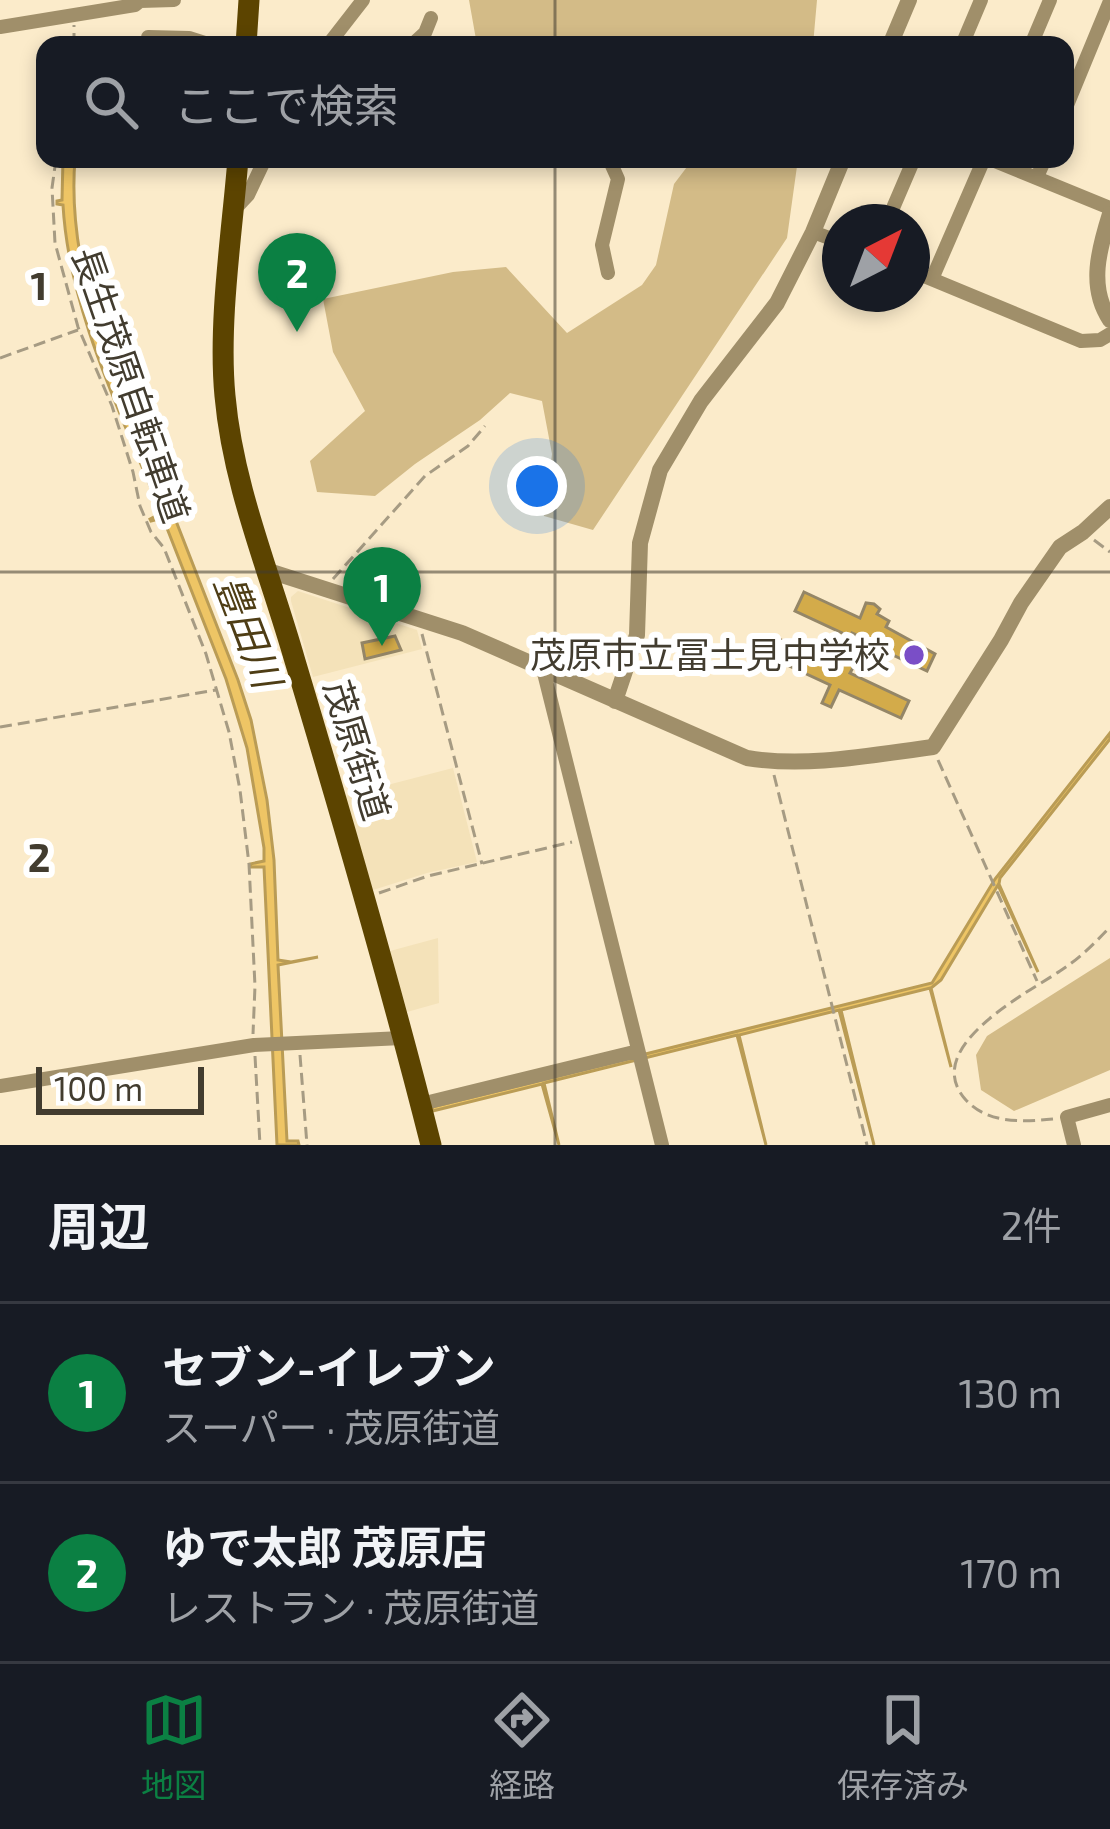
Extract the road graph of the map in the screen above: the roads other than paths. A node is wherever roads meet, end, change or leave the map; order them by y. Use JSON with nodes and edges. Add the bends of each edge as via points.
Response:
{"nodes":[{"id":1,"x":174,"y":0,"type":"edge"},
{"id":2,"x":250,"y":0,"type":"edge"},
{"id":3,"x":363,"y":0,"type":"edge"},
{"id":4,"x":909,"y":0,"type":"edge"},
{"id":5,"x":981,"y":0,"type":"edge"},
{"id":6,"x":1050,"y":0,"type":"edge"},
{"id":7,"x":1110,"y":1,"type":"edge"},
{"id":8,"x":431,"y":18,"type":"dead end"},
{"id":9,"x":0,"y":27,"type":"edge"},
{"id":10,"x":247,"y":36,"type":"edge"},
{"id":11,"x":335,"y":36,"type":"edge"},
{"id":12,"x":422,"y":36,"type":"edge"},
{"id":13,"x":894,"y":36,"type":"edge"},
{"id":14,"x":966,"y":36,"type":"edge"},
{"id":15,"x":1035,"y":36,"type":"edge"},
{"id":16,"x":1074,"y":88,"type":"edge"},
{"id":17,"x":237,"y":168,"type":"edge"},
{"id":18,"x":261,"y":168,"type":"edge"},
{"id":19,"x":613,"y":168,"type":"edge"},
{"id":20,"x":839,"y":168,"type":"edge"},
{"id":21,"x":910,"y":168,"type":"edge"},
{"id":22,"x":983,"y":168,"type":"edge"},
{"id":23,"x":1012,"y":168,"type":"edge"},
{"id":24,"x":1041,"y":168,"type":"edge"},
{"id":25,"x":1037,"y":177,"type":"junction"},
{"id":26,"x":895,"y":204,"type":"edge"},
{"id":27,"x":234,"y":210,"type":"junction"},
{"id":28,"x":1110,"y":211,"type":"edge"},
{"id":29,"x":813,"y":232,"type":"junction"},
{"id":30,"x":822,"y":235,"type":"edge"},
{"id":31,"x":608,"y":273,"type":"dead end"},
{"id":32,"x":932,"y":279,"type":"joint"},
{"id":33,"x":1110,"y":320,"type":"edge"},
{"id":34,"x":1110,"y":334,"type":"edge"},
{"id":35,"x":1110,"y":507,"type":"edge"},
{"id":36,"x":269,"y":571,"type":"junction"},
{"id":37,"x":543,"y":668,"type":"junction"},
{"id":38,"x":615,"y":700,"type":"junction"},
{"id":39,"x":402,"y":1038,"type":"junction"},
{"id":40,"x":638,"y":1051,"type":"junction"},
{"id":41,"x":0,"y":1085,"type":"edge"},
{"id":42,"x":421,"y":1104,"type":"junction"},
{"id":43,"x":1110,"y":1105,"type":"edge"},
{"id":44,"x":431,"y":1145,"type":"edge"},
{"id":45,"x":662,"y":1145,"type":"edge"},
{"id":46,"x":1074,"y":1145,"type":"edge"}],
"edges":[{"from":1,"to":9,"type":"street"},
{"from":2,"to":10,"type":"main road"},
{"from":3,"to":11,"type":"street"},
{"from":4,"to":13,"type":"street"},
{"from":5,"to":14,"type":"street"},
{"from":6,"to":15,"type":"street"},
{"from":7,"to":16,"type":"street"},
{"from":8,"to":12,"type":"street"},
{"from":17,"to":27,"type":"main road","name":"茂原街道"},
{"from":18,"to":27,"type":"street"},
{"from":19,"to":31,"type":"street","via":[[618,179],[602,245]]},
{"from":20,"to":29,"type":"street"},
{"from":21,"to":26,"type":"street"},
{"from":22,"to":32,"type":"street"},
{"from":23,"to":25,"type":"street"},
{"from":24,"to":25,"type":"street"},
{"from":25,"to":28,"type":"street"},
{"from":27,"to":36,"type":"main road","name":"茂原街道","via":[[224,392],[231,450]]},
{"from":28,"to":33,"type":"street","via":[[1097,283]]},
{"from":29,"to":30,"type":"street"},
{"from":29,"to":38,"type":"street","via":[[777,303],[701,401],[660,470],[640,543],[637,635]]},
{"from":32,"to":34,"type":"street","via":[[1081,341]]},
{"from":35,"to":38,"type":"street","via":[[1060,547],[933,747],[771,762]]},
{"from":36,"to":37,"type":"street"},
{"from":36,"to":39,"type":"main road","name":"茂原街道"},
{"from":37,"to":38,"type":"street"},
{"from":37,"to":40,"type":"street"},
{"from":39,"to":41,"type":"street","via":[[254,1045]]},
{"from":39,"to":42,"type":"main road","name":"茂原街道"},
{"from":40,"to":42,"type":"street"},
{"from":40,"to":45,"type":"street"},
{"from":42,"to":44,"type":"main road","name":"茂原街道"},
{"from":43,"to":46,"type":"street","via":[[1067,1117]]}]}
